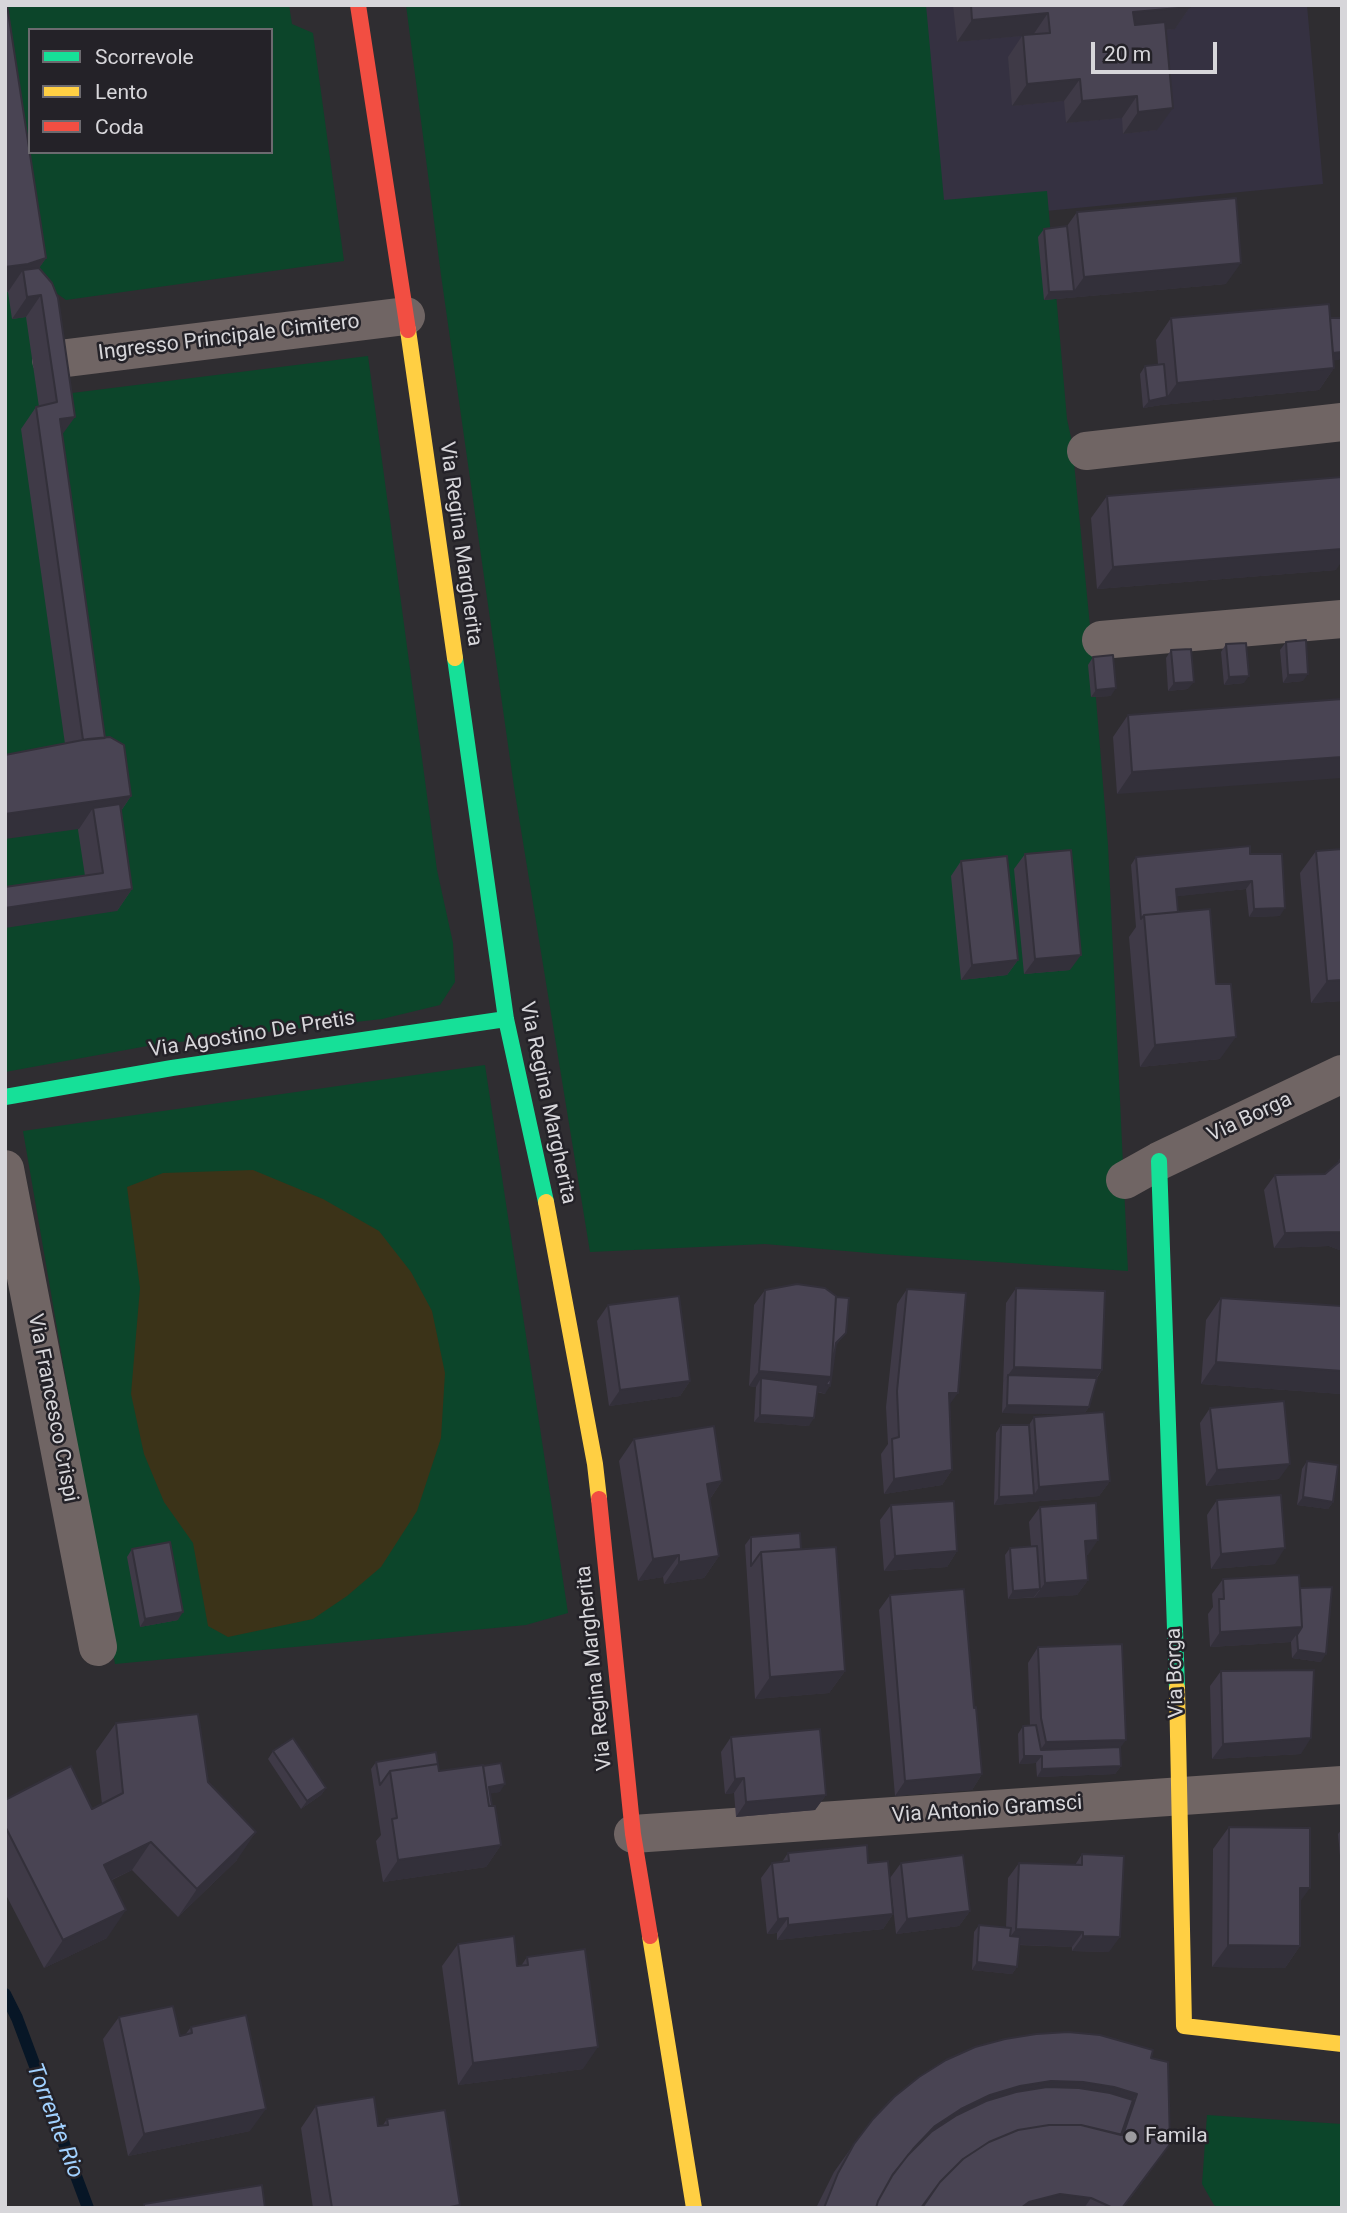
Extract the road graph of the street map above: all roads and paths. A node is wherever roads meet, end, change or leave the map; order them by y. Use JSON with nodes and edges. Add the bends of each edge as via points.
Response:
{"nodes":[{"id":1,"x":358,"y":5,"type":"edge"},
{"id":2,"x":406,"y":316,"type":"junction"},
{"id":3,"x":51,"y":360,"type":"edge"},
{"id":4,"x":1342,"y":422,"type":"edge"},
{"id":5,"x":1086,"y":451,"type":"dead end"},
{"id":6,"x":1342,"y":619,"type":"edge"},
{"id":7,"x":1101,"y":640,"type":"dead end"},
{"id":8,"x":506,"y":1018,"type":"junction"},
{"id":9,"x":1342,"y":1074,"type":"edge"},
{"id":10,"x":5,"y":1097,"type":"edge"},
{"id":11,"x":1159,"y":1161,"type":"junction"},
{"id":12,"x":5,"y":1169,"type":"edge"},
{"id":13,"x":1125,"y":1180,"type":"dead end"},
{"id":14,"x":98,"y":1647,"type":"dead end"},
{"id":15,"x":1342,"y":1785,"type":"edge"},
{"id":16,"x":1181,"y":1797,"type":"junction"},
{"id":17,"x":633,"y":1834,"type":"junction"},
{"id":18,"x":1342,"y":2043,"type":"edge"},
{"id":19,"x":694,"y":2208,"type":"edge"}],
"edges":[{"from":1,"to":2,"type":"street","name":"Via Regina Margherita"},
{"from":2,"to":3,"type":"street","name":"Ingresso Principale Cimitero"},
{"from":2,"to":8,"type":"street","name":"Via Regina Margherita"},
{"from":4,"to":5,"type":"street"},
{"from":6,"to":7,"type":"street"},
{"from":8,"to":10,"type":"street","name":"Via Agostino De Pretis"},
{"from":8,"to":17,"type":"street","name":"Via Regina Margherita","via":[[595,1464]]},
{"from":9,"to":11,"type":"street","name":"Via Borga"},
{"from":11,"to":13,"type":"street","name":"Via Borga"},
{"from":11,"to":16,"type":"street","name":"Via Borga"},
{"from":12,"to":14,"type":"street","name":"Via Francesco Crispi"},
{"from":15,"to":16,"type":"street","name":"Via Antonio Gramsci"},
{"from":16,"to":17,"type":"street","name":"Via Antonio Gramsci"},
{"from":16,"to":18,"type":"street","name":"Via Borga","via":[[1184,2026]]},
{"from":17,"to":19,"type":"street","name":"Via Regina Margherita"}]}
